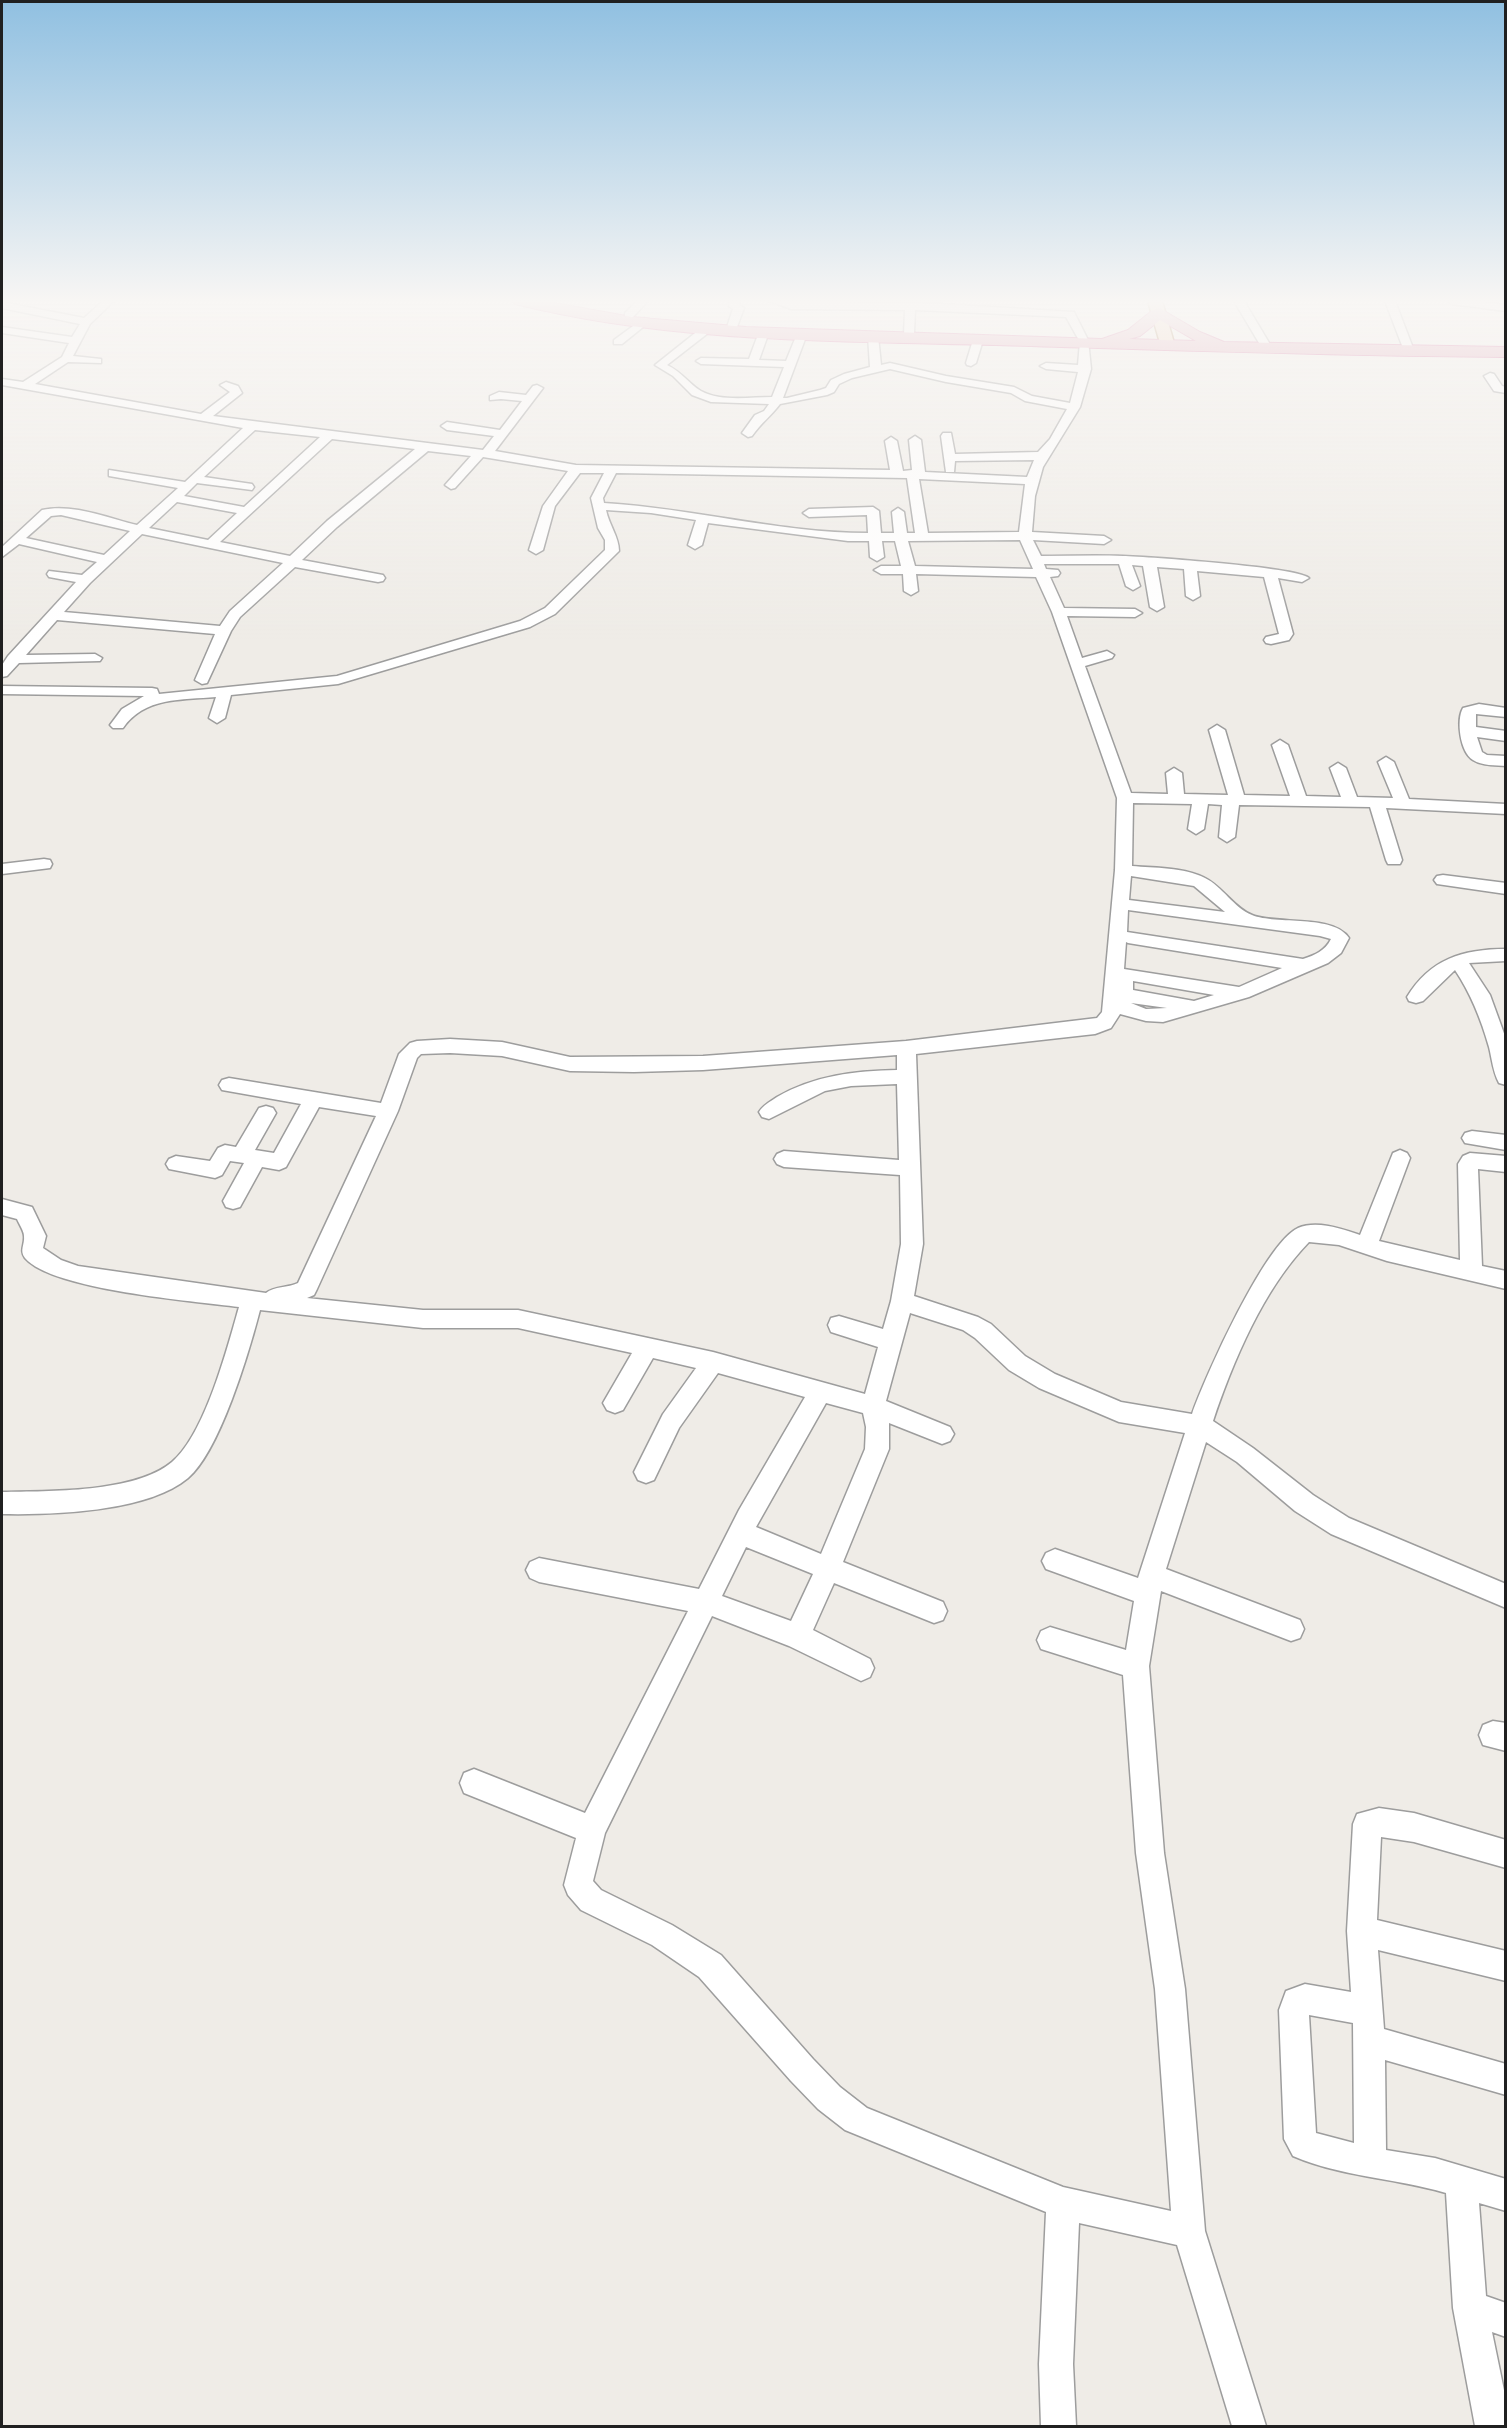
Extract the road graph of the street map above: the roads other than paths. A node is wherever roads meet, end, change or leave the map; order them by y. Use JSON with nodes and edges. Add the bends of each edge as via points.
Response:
{"nodes":[{"id":1,"x":181,"y":414,"type":"edge"},
{"id":2,"x":208,"y":414,"type":"edge"},
{"id":3,"x":518,"y":414,"type":"edge"},
{"id":4,"x":765,"y":414,"type":"edge"},
{"id":5,"x":1070,"y":414,"type":"edge"},
{"id":6,"x":203,"y":418,"type":"junction"},
{"id":7,"x":252,"y":426,"type":"junction"},
{"id":8,"x":748,"y":433,"type":"dead end"},
{"id":9,"x":504,"y":434,"type":"junction"},
{"id":10,"x":328,"y":436,"type":"junction"},
{"id":11,"x":947,"y":436,"type":"dead end"},
{"id":12,"x":915,"y":440,"type":"dead end"},
{"id":13,"x":891,"y":441,"type":"dead end"},
{"id":14,"x":425,"y":447,"type":"junction"},
{"id":15,"x":440,"y":449,"type":"junction"},
{"id":16,"x":483,"y":454,"type":"junction"},
{"id":17,"x":1042,"y":456,"type":"junction"},
{"id":18,"x":949,"y":458,"type":"junction"},
{"id":19,"x":576,"y":469,"type":"junction"},
{"id":20,"x":611,"y":469,"type":"junction"},
{"id":21,"x":113,"y":472,"type":"dead end"},
{"id":22,"x":897,"y":474,"type":"junction"},
{"id":23,"x":916,"y":474,"type":"junction"},
{"id":24,"x":950,"y":476,"type":"junction"},
{"id":25,"x":1033,"y":481,"type":"junction"},
{"id":26,"x":192,"y":482,"type":"junction"},
{"id":27,"x":451,"y":485,"type":"dead end"},
{"id":28,"x":248,"y":487,"type":"dead end"},
{"id":29,"x":176,"y":498,"type":"junction"},
{"id":30,"x":598,"y":506,"type":"junction"},
{"id":31,"x":247,"y":511,"type":"junction"},
{"id":32,"x":873,"y":512,"type":"junction"},
{"id":33,"x":898,"y":512,"type":"junction"},
{"id":34,"x":919,"y":512,"type":"junction"},
{"id":35,"x":809,"y":513,"type":"dead end"},
{"id":36,"x":703,"y":517,"type":"junction"},
{"id":37,"x":141,"y":530,"type":"junction"},
{"id":38,"x":922,"y":536,"type":"junction"},
{"id":39,"x":1025,"y":536,"type":"junction"},
{"id":40,"x":876,"y":537,"type":"junction"},
{"id":41,"x":901,"y":537,"type":"junction"},
{"id":42,"x":17,"y":540,"type":"junction"},
{"id":43,"x":1104,"y":540,"type":"dead end"},
{"id":44,"x":212,"y":543,"type":"junction"},
{"id":45,"x":695,"y":545,"type":"dead end"},
{"id":46,"x":536,"y":550,"type":"dead end"},
{"id":47,"x":2,"y":553,"type":"edge"},
{"id":48,"x":107,"y":560,"type":"junction"},
{"id":49,"x":1124,"y":560,"type":"junction"},
{"id":50,"x":293,"y":561,"type":"junction"},
{"id":51,"x":1149,"y":562,"type":"junction"},
{"id":52,"x":1039,"y":566,"type":"junction"},
{"id":53,"x":1190,"y":567,"type":"junction"},
{"id":54,"x":909,"y":570,"type":"junction"},
{"id":55,"x":1270,"y":573,"type":"junction"},
{"id":56,"x":54,"y":574,"type":"dead end"},
{"id":57,"x":1077,"y":574,"type":"dead end"},
{"id":58,"x":378,"y":578,"type":"dead end"},
{"id":59,"x":1302,"y":578,"type":"dead end"},
{"id":60,"x":85,"y":580,"type":"junction"},
{"id":61,"x":1132,"y":586,"type":"dead end"},
{"id":62,"x":911,"y":591,"type":"dead end"},
{"id":63,"x":1193,"y":596,"type":"dead end"},
{"id":64,"x":1157,"y":606,"type":"dead end"},
{"id":65,"x":1059,"y":612,"type":"junction"},
{"id":66,"x":1135,"y":613,"type":"dead end"},
{"id":67,"x":52,"y":615,"type":"junction"},
{"id":68,"x":224,"y":631,"type":"junction"},
{"id":69,"x":1271,"y":640,"type":"dead end"},
{"id":70,"x":1107,"y":655,"type":"dead end"},
{"id":71,"x":95,"y":658,"type":"dead end"},
{"id":72,"x":13,"y":659,"type":"junction"},
{"id":73,"x":1077,"y":664,"type":"junction"},
{"id":74,"x":2,"y":673,"type":"edge"},
{"id":75,"x":202,"y":680,"type":"dead end"},
{"id":76,"x":2,"y":690,"type":"edge"},
{"id":77,"x":225,"y":692,"type":"junction"},
{"id":78,"x":152,"y":696,"type":"junction"},
{"id":79,"x":1506,"y":713,"type":"edge"},
{"id":80,"x":217,"y":718,"type":"dead end"},
{"id":81,"x":118,"y":726,"type":"dead end"},
{"id":82,"x":1217,"y":730,"type":"dead end"},
{"id":83,"x":1468,"y":731,"type":"junction"},
{"id":84,"x":1506,"y":736,"type":"edge"},
{"id":85,"x":1280,"y":745,"type":"dead end"},
{"id":86,"x":1506,"y":761,"type":"edge"},
{"id":87,"x":1386,"y":762,"type":"dead end"},
{"id":88,"x":1338,"y":768,"type":"dead end"},
{"id":89,"x":1174,"y":773,"type":"dead end"},
{"id":90,"x":1125,"y":798,"type":"junction"},
{"id":91,"x":1176,"y":799,"type":"junction"},
{"id":92,"x":1201,"y":799,"type":"junction"},
{"id":93,"x":1234,"y":800,"type":"junction"},
{"id":94,"x":1300,"y":801,"type":"junction"},
{"id":95,"x":1351,"y":802,"type":"junction"},
{"id":96,"x":1403,"y":802,"type":"junction"},
{"id":97,"x":1377,"y":803,"type":"junction"},
{"id":98,"x":1506,"y":809,"type":"edge"},
{"id":99,"x":1196,"y":829,"type":"dead end"},
{"id":100,"x":1227,"y":837,"type":"dead end"},
{"id":101,"x":1394,"y":860,"type":"dead end"},
{"id":102,"x":44,"y":864,"type":"dead end"},
{"id":103,"x":2,"y":869,"type":"edge"},
{"id":104,"x":1129,"y":870,"type":"junction"},
{"id":105,"x":1443,"y":880,"type":"dead end"},
{"id":106,"x":1506,"y":889,"type":"edge"},
{"id":107,"x":1132,"y":905,"type":"junction"},
{"id":108,"x":1245,"y":920,"type":"junction"},
{"id":109,"x":1128,"y":938,"type":"junction"},
{"id":110,"x":1506,"y":955,"type":"edge"},
{"id":111,"x":1458,"y":960,"type":"junction"},
{"id":112,"x":1304,"y":965,"type":"junction"},
{"id":113,"x":1126,"y":974,"type":"junction"},
{"id":114,"x":1242,"y":993,"type":"junction"},
{"id":115,"x":1416,"y":997,"type":"dead end"},
{"id":116,"x":1502,"y":1045,"type":"edge"},
{"id":117,"x":906,"y":1048,"type":"junction"},
{"id":118,"x":907,"y":1077,"type":"junction"},
{"id":119,"x":1506,"y":1078,"type":"edge"},
{"id":120,"x":230,"y":1086,"type":"dead end"},
{"id":121,"x":314,"y":1099,"type":"junction"},
{"id":122,"x":388,"y":1111,"type":"junction"},
{"id":123,"x":769,"y":1112,"type":"dead end"},
{"id":124,"x":266,"y":1113,"type":"dead end"},
{"id":125,"x":1472,"y":1138,"type":"dead end"},
{"id":126,"x":1506,"y":1143,"type":"edge"},
{"id":127,"x":249,"y":1157,"type":"junction"},
{"id":128,"x":1400,"y":1158,"type":"dead end"},
{"id":129,"x":784,"y":1159,"type":"dead end"},
{"id":130,"x":176,"y":1164,"type":"dead end"},
{"id":131,"x":1506,"y":1164,"type":"edge"},
{"id":132,"x":909,"y":1168,"type":"junction"},
{"id":133,"x":233,"y":1201,"type":"dead end"},
{"id":134,"x":2,"y":1207,"type":"edge"},
{"id":135,"x":1367,"y":1246,"type":"junction"},
{"id":136,"x":1471,"y":1272,"type":"junction"},
{"id":137,"x":1506,"y":1280,"type":"edge"},
{"id":138,"x":252,"y":1301,"type":"junction"},
{"id":139,"x":902,"y":1301,"type":"junction"},
{"id":140,"x":839,"y":1325,"type":"dead end"},
{"id":141,"x":890,"y":1341,"type":"junction"},
{"id":142,"x":647,"y":1348,"type":"junction"},
{"id":143,"x":713,"y":1362,"type":"junction"},
{"id":144,"x":820,"y":1393,"type":"junction"},
{"id":145,"x":615,"y":1403,"type":"dead end"},
{"id":146,"x":873,"y":1406,"type":"junction"},
{"id":147,"x":1200,"y":1425,"type":"junction"},
{"id":148,"x":942,"y":1434,"type":"dead end"},
{"id":149,"x":646,"y":1472,"type":"dead end"},
{"id":150,"x":2,"y":1503,"type":"edge"},
{"id":151,"x":741,"y":1533,"type":"junction"},
{"id":152,"x":1055,"y":1561,"type":"dead end"},
{"id":153,"x":828,"y":1568,"type":"junction"},
{"id":154,"x":539,"y":1570,"type":"dead end"},
{"id":155,"x":1150,"y":1584,"type":"junction"},
{"id":156,"x":1506,"y":1596,"type":"edge"},
{"id":157,"x":706,"y":1602,"type":"junction"},
{"id":158,"x":934,"y":1611,"type":"dead end"},
{"id":159,"x":1292,"y":1629,"type":"dead end"},
{"id":160,"x":797,"y":1636,"type":"junction"},
{"id":161,"x":1050,"y":1640,"type":"dead end"},
{"id":162,"x":1136,"y":1666,"type":"junction"},
{"id":163,"x":861,"y":1668,"type":"dead end"},
{"id":164,"x":474,"y":1783,"type":"dead end"},
{"id":165,"x":592,"y":1830,"type":"junction"},
{"id":166,"x":1506,"y":1854,"type":"edge"},
{"id":167,"x":1362,"y":1931,"type":"junction"},
{"id":168,"x":1506,"y":1966,"type":"edge"},
{"id":169,"x":1368,"y":2025,"type":"junction"},
{"id":170,"x":1506,"y":2080,"type":"edge"},
{"id":171,"x":1370,"y":2163,"type":"junction"},
{"id":172,"x":1461,"y":2181,"type":"junction"},
{"id":173,"x":1506,"y":2194,"type":"edge"},
{"id":174,"x":1063,"y":2204,"type":"junction"},
{"id":175,"x":1190,"y":2231,"type":"junction"},
{"id":176,"x":1470,"y":2308,"type":"junction"},
{"id":177,"x":1506,"y":2320,"type":"edge"},
{"id":178,"x":1058,"y":2427,"type":"edge"},
{"id":179,"x":1249,"y":2427,"type":"edge"},
{"id":180,"x":1493,"y":2427,"type":"edge"}],
"edges":[{"from":1,"to":6,"type":"street"},
{"from":2,"to":6,"type":"street"},
{"from":3,"to":9,"type":"street"},
{"from":4,"to":8,"type":"street"},
{"from":5,"to":17,"type":"street"},
{"from":6,"to":7,"type":"street"},
{"from":7,"to":10,"type":"street"},
{"from":7,"to":26,"type":"street","via":[[207,461]]},
{"from":9,"to":15,"type":"street","via":[[453,428]]},
{"from":9,"to":16,"type":"street"},
{"from":10,"to":14,"type":"street"},
{"from":10,"to":31,"type":"street"},
{"from":11,"to":18,"type":"street"},
{"from":12,"to":23,"type":"street"},
{"from":13,"to":22,"type":"street"},
{"from":14,"to":15,"type":"street"},
{"from":14,"to":50,"type":"street"},
{"from":15,"to":16,"type":"street"},
{"from":16,"to":19,"type":"street"},
{"from":16,"to":27,"type":"street"},
{"from":17,"to":18,"type":"street"},
{"from":17,"to":25,"type":"street"},
{"from":18,"to":24,"type":"street"},
{"from":19,"to":20,"type":"street"},
{"from":19,"to":46,"type":"street","via":[[549,506]]},
{"from":20,"to":22,"type":"street"},
{"from":20,"to":30,"type":"street","via":[[597,498]]},
{"from":21,"to":26,"type":"street"},
{"from":22,"to":23,"type":"street"},
{"from":23,"to":24,"type":"street"},
{"from":23,"to":34,"type":"street"},
{"from":24,"to":25,"type":"street"},
{"from":25,"to":39,"type":"street"},
{"from":26,"to":28,"type":"street"},
{"from":26,"to":29,"type":"street"},
{"from":29,"to":31,"type":"street"},
{"from":29,"to":37,"type":"street"},
{"from":30,"to":36,"type":"street"},
{"from":30,"to":77,"type":"street","via":[[612,540],[612,551],[539,618],[338,680]]},
{"from":31,"to":44,"type":"street"},
{"from":32,"to":33,"type":"street"},
{"from":32,"to":35,"type":"street"},
{"from":32,"to":40,"type":"street"},
{"from":33,"to":34,"type":"street"},
{"from":33,"to":41,"type":"street"},
{"from":34,"to":38,"type":"street"},
{"from":36,"to":40,"type":"street","via":[[840,537]]},
{"from":36,"to":45,"type":"street"},
{"from":37,"to":42,"type":"street","via":[[57,510],[47,513]]},
{"from":37,"to":44,"type":"street"},
{"from":37,"to":48,"type":"street"},
{"from":38,"to":39,"type":"street"},
{"from":38,"to":41,"type":"street"},
{"from":39,"to":43,"type":"street"},
{"from":39,"to":52,"type":"street"},
{"from":40,"to":41,"type":"street"},
{"from":40,"to":54,"type":"street","via":[[879,563]]},
{"from":41,"to":54,"type":"street"},
{"from":42,"to":47,"type":"street"},
{"from":42,"to":48,"type":"street"},
{"from":44,"to":50,"type":"street"},
{"from":48,"to":60,"type":"street"},
{"from":49,"to":51,"type":"street"},
{"from":49,"to":52,"type":"street"},
{"from":49,"to":61,"type":"street"},
{"from":50,"to":58,"type":"street"},
{"from":50,"to":68,"type":"street","via":[[235,614]]},
{"from":51,"to":53,"type":"street"},
{"from":51,"to":64,"type":"street"},
{"from":52,"to":54,"type":"street"},
{"from":52,"to":57,"type":"street"},
{"from":52,"to":65,"type":"street"},
{"from":53,"to":55,"type":"street"},
{"from":53,"to":63,"type":"street"},
{"from":54,"to":62,"type":"street"},
{"from":55,"to":59,"type":"street"},
{"from":55,"to":69,"type":"street","via":[[1286,634]]},
{"from":56,"to":60,"type":"street"},
{"from":60,"to":67,"type":"street"},
{"from":65,"to":66,"type":"street"},
{"from":65,"to":73,"type":"street"},
{"from":67,"to":68,"type":"street"},
{"from":67,"to":72,"type":"street"},
{"from":68,"to":75,"type":"street"},
{"from":70,"to":73,"type":"street"},
{"from":71,"to":72,"type":"street"},
{"from":72,"to":74,"type":"street"},
{"from":73,"to":90,"type":"street"},
{"from":76,"to":78,"type":"street"},
{"from":77,"to":78,"type":"street"},
{"from":77,"to":80,"type":"street"},
{"from":78,"to":81,"type":"street","via":[[130,710]]},
{"from":79,"to":83,"type":"street","via":[[1468,711]]},
{"from":82,"to":93,"type":"street"},
{"from":83,"to":84,"type":"street"},
{"from":83,"to":86,"type":"street","via":[[1476,756]]},
{"from":85,"to":94,"type":"street"},
{"from":87,"to":96,"type":"street"},
{"from":88,"to":95,"type":"street"},
{"from":89,"to":91,"type":"street"},
{"from":90,"to":91,"type":"street"},
{"from":90,"to":104,"type":"street"},
{"from":91,"to":92,"type":"street"},
{"from":92,"to":93,"type":"street"},
{"from":92,"to":99,"type":"street"},
{"from":93,"to":94,"type":"street"},
{"from":93,"to":100,"type":"street"},
{"from":94,"to":95,"type":"street"},
{"from":95,"to":97,"type":"street"},
{"from":96,"to":97,"type":"street"},
{"from":96,"to":98,"type":"street"},
{"from":97,"to":101,"type":"street"},
{"from":102,"to":103,"type":"street"},
{"from":104,"to":107,"type":"street"},
{"from":104,"to":108,"type":"street","via":[[1200,882]]},
{"from":104,"to":117,"type":"street","via":[[1111,1013],[1104,1023]]},
{"from":105,"to":106,"type":"street"},
{"from":107,"to":108,"type":"street"},
{"from":107,"to":109,"type":"street"},
{"from":108,"to":112,"type":"street","via":[[1320,930],[1340,938],[1329,954]]},
{"from":109,"to":112,"type":"street"},
{"from":109,"to":113,"type":"street"},
{"from":110,"to":111,"type":"street"},
{"from":111,"to":115,"type":"street","via":[[1443,968]]},
{"from":111,"to":116,"type":"street","via":[[1481,995]]},
{"from":112,"to":114,"type":"street"},
{"from":113,"to":114,"type":"street"},
{"from":113,"to":114,"type":"street","via":[[1123,995],[1195,1006]]},
{"from":116,"to":119,"type":"street"},
{"from":117,"to":118,"type":"street"},
{"from":117,"to":122,"type":"street","via":[[703,1063],[561,1062],[502,1049],[417,1048],[409,1054]]},
{"from":118,"to":123,"type":"street","via":[[836,1080],[805,1090]]},
{"from":118,"to":132,"type":"street"},
{"from":120,"to":121,"type":"street"},
{"from":121,"to":122,"type":"street"},
{"from":121,"to":127,"type":"street","via":[[279,1162]]},
{"from":122,"to":138,"type":"street","via":[[306,1289],[291,1296]]},
{"from":124,"to":127,"type":"street"},
{"from":125,"to":126,"type":"street"},
{"from":127,"to":130,"type":"street","via":[[225,1153],[215,1170]]},
{"from":127,"to":133,"type":"street"},
{"from":128,"to":135,"type":"street"},
{"from":129,"to":132,"type":"street"},
{"from":131,"to":136,"type":"street","via":[[1468,1164]]},
{"from":132,"to":139,"type":"street","via":[[912,1244]]},
{"from":134,"to":138,"type":"street","via":[[25,1213],[35,1236],[32,1251],[42,1262],[57,1269]]},
{"from":135,"to":136,"type":"street"},
{"from":135,"to":147,"type":"street","via":[[1313,1233],[1297,1239],[1250,1310],[1215,1380]]},
{"from":136,"to":137,"type":"street"},
{"from":138,"to":142,"type":"street","via":[[424,1319],[492,1317]]},
{"from":138,"to":150,"type":"street","via":[[209,1426],[194,1455],[180,1470],[145,1488],[112,1497]]},
{"from":139,"to":141,"type":"street"},
{"from":139,"to":147,"type":"street","via":[[970,1323],[1017,1363],[1047,1381],[1119,1412]]},
{"from":140,"to":141,"type":"street"},
{"from":141,"to":146,"type":"street"},
{"from":142,"to":143,"type":"street"},
{"from":142,"to":145,"type":"street"},
{"from":143,"to":144,"type":"street"},
{"from":143,"to":149,"type":"street","via":[[671,1422]]},
{"from":144,"to":146,"type":"street"},
{"from":144,"to":151,"type":"street"},
{"from":146,"to":148,"type":"street"},
{"from":146,"to":153,"type":"street","via":[[878,1427],[877,1449]]},
{"from":147,"to":155,"type":"street"},
{"from":147,"to":156,"type":"street","via":[[1340,1526]]},
{"from":151,"to":153,"type":"street"},
{"from":151,"to":157,"type":"street"},
{"from":152,"to":155,"type":"street"},
{"from":153,"to":158,"type":"street"},
{"from":153,"to":160,"type":"street"},
{"from":154,"to":157,"type":"street"},
{"from":155,"to":159,"type":"street"},
{"from":155,"to":162,"type":"street"},
{"from":157,"to":160,"type":"street"},
{"from":157,"to":165,"type":"street"},
{"from":160,"to":163,"type":"street"},
{"from":161,"to":162,"type":"street"},
{"from":162,"to":175,"type":"street","via":[[1150,1853],[1170,1989]]},
{"from":164,"to":165,"type":"street"},
{"from":165,"to":174,"type":"street","via":[[579,1873],[578,1885],[583,1892],[710,1966],[829,2098],[856,2119]]},
{"from":166,"to":167,"type":"street","via":[[1399,1824],[1366,1824]]},
{"from":167,"to":168,"type":"street"},
{"from":167,"to":169,"type":"street"},
{"from":169,"to":170,"type":"street"},
{"from":169,"to":171,"type":"street"},
{"from":169,"to":171,"type":"street","via":[[1305,1999],[1294,2010],[1300,2139],[1311,2148]]},
{"from":171,"to":172,"type":"street"},
{"from":172,"to":173,"type":"street"},
{"from":172,"to":176,"type":"street"},
{"from":174,"to":175,"type":"street"},
{"from":174,"to":178,"type":"street","via":[[1056,2364]]},
{"from":175,"to":179,"type":"street"},
{"from":176,"to":177,"type":"street"},
{"from":176,"to":180,"type":"street"}]}
